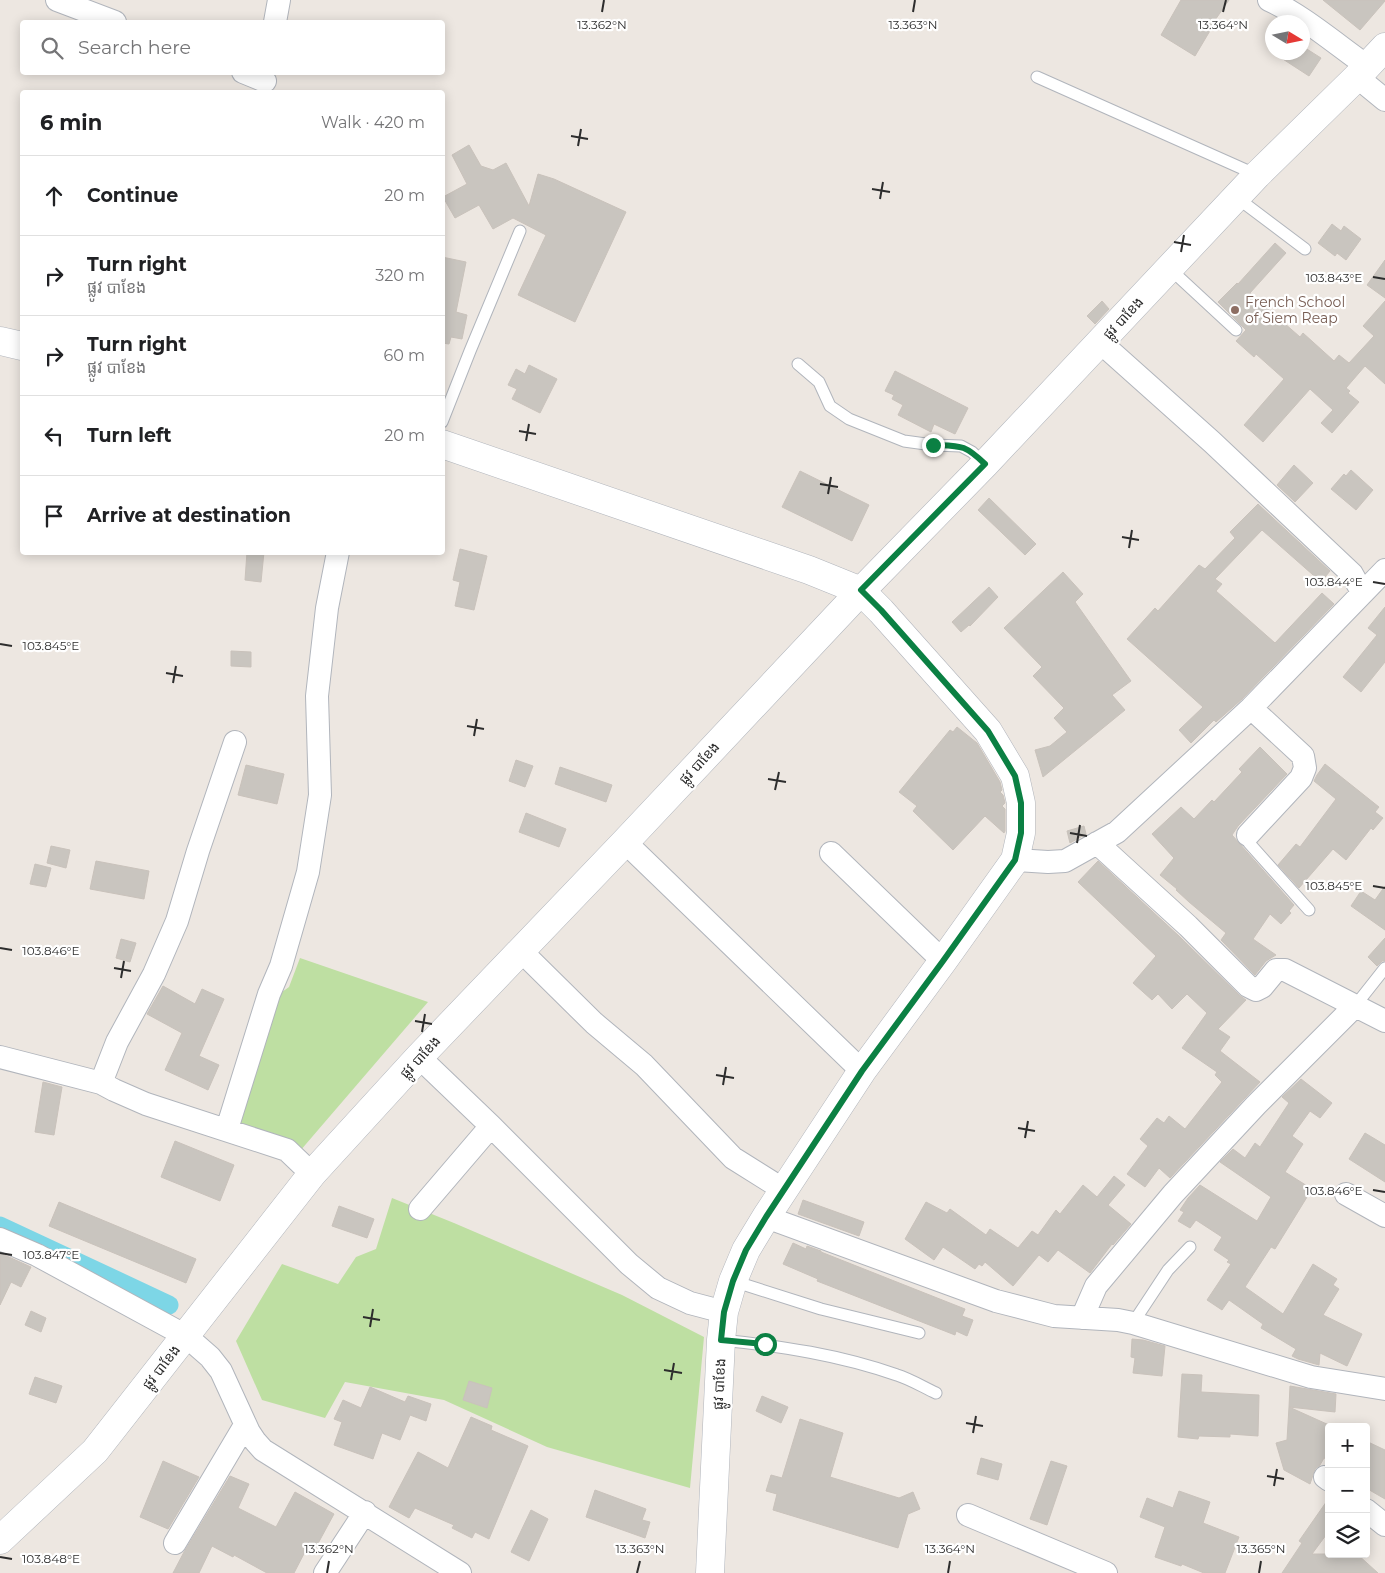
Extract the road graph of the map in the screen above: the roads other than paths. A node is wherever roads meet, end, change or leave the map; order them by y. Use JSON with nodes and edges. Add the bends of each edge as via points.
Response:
{"nodes":[{"id":1,"x":57,"y":0,"type":"edge"},
{"id":2,"x":279,"y":0,"type":"edge"},
{"id":3,"x":1269,"y":0,"type":"edge"},
{"id":4,"x":110,"y":20,"type":"edge"},
{"id":5,"x":275,"y":20,"type":"edge"},
{"id":6,"x":1370,"y":63,"type":"edge"},
{"id":7,"x":250,"y":75,"type":"edge"},
{"id":8,"x":1037,"y":77,"type":"dead end"},
{"id":9,"x":265,"y":82,"type":"edge"},
{"id":10,"x":1385,"y":100,"type":"edge"},
{"id":11,"x":1257,"y":175,"type":"junction"},
{"id":12,"x":1236,"y":197,"type":"junction"},
{"id":13,"x":520,"y":231,"type":"dead end"},
{"id":14,"x":1305,"y":249,"type":"dead end"},
{"id":15,"x":1169,"y":268,"type":"junction"},
{"id":16,"x":1236,"y":330,"type":"dead end"},
{"id":17,"x":0,"y":341,"type":"edge"},
{"id":18,"x":1100,"y":342,"type":"junction"},
{"id":19,"x":20,"y":346,"type":"edge"},
{"id":20,"x":798,"y":364,"type":"dead end"},
{"id":21,"x":445,"y":414,"type":"edge"},
{"id":22,"x":445,"y":445,"type":"edge"},
{"id":23,"x":985,"y":464,"type":"junction"},
{"id":24,"x":337,"y":555,"type":"edge"},
{"id":25,"x":1385,"y":570,"type":"edge"},
{"id":26,"x":861,"y":590,"type":"junction"},
{"id":27,"x":1362,"y":592,"type":"junction"},
{"id":28,"x":1251,"y":708,"type":"junction"},
{"id":29,"x":235,"y":742,"type":"dead end"},
{"id":30,"x":1248,"y":834,"type":"joint"},
{"id":31,"x":625,"y":842,"type":"junction"},
{"id":32,"x":1097,"y":844,"type":"junction"},
{"id":33,"x":832,"y":853,"type":"dead end"},
{"id":34,"x":1015,"y":860,"type":"junction"},
{"id":35,"x":1309,"y":910,"type":"dead end"},
{"id":36,"x":520,"y":950,"type":"junction"},
{"id":37,"x":943,"y":961,"type":"junction"},
{"id":38,"x":1385,"y":968,"type":"edge"},
{"id":39,"x":1355,"y":1006,"type":"junction"},
{"id":40,"x":1385,"y":1021,"type":"edge"},
{"id":41,"x":0,"y":1057,"type":"edge"},
{"id":42,"x":420,"y":1057,"type":"junction"},
{"id":43,"x":862,"y":1071,"type":"junction"},
{"id":44,"x":101,"y":1083,"type":"junction"},
{"id":45,"x":491,"y":1126,"type":"junction"},
{"id":46,"x":227,"y":1130,"type":"junction"},
{"id":47,"x":312,"y":1174,"type":"junction"},
{"id":48,"x":784,"y":1190,"type":"junction"},
{"id":49,"x":1346,"y":1194,"type":"dead end"},
{"id":50,"x":420,"y":1209,"type":"dead end"},
{"id":51,"x":1385,"y":1216,"type":"edge"},
{"id":52,"x":766,"y":1217,"type":"junction"},
{"id":53,"x":0,"y":1239,"type":"edge"},
{"id":54,"x":1190,"y":1246,"type":"dead end"},
{"id":55,"x":733,"y":1281,"type":"junction"},
{"id":56,"x":724,"y":1312,"type":"junction"},
{"id":57,"x":1082,"y":1318,"type":"junction"},
{"id":58,"x":1133,"y":1323,"type":"junction"},
{"id":59,"x":919,"y":1333,"type":"dead end"},
{"id":60,"x":186,"y":1336,"type":"junction"},
{"id":61,"x":721,"y":1340,"type":"junction"},
{"id":62,"x":1385,"y":1389,"type":"edge"},
{"id":63,"x":936,"y":1392,"type":"dead end"},
{"id":64,"x":246,"y":1424,"type":"junction"},
{"id":65,"x":365,"y":1512,"type":"junction"},
{"id":66,"x":1370,"y":1513,"type":"edge"},
{"id":67,"x":968,"y":1514,"type":"dead end"},
{"id":68,"x":1385,"y":1525,"type":"edge"},
{"id":69,"x":0,"y":1540,"type":"edge"},
{"id":70,"x":175,"y":1543,"type":"dead end"},
{"id":71,"x":325,"y":1573,"type":"edge"},
{"id":72,"x":460,"y":1573,"type":"edge"},
{"id":73,"x":710,"y":1573,"type":"edge"},
{"id":74,"x":1106,"y":1573,"type":"edge"}],
"edges":[{"from":1,"to":4,"type":"street"},
{"from":2,"to":5,"type":"street"},
{"from":3,"to":6,"type":"street"},
{"from":6,"to":10,"type":"street"},
{"from":6,"to":11,"type":"street","name":"ផ្លូវ បាខែង"},
{"from":7,"to":9,"type":"street"},
{"from":8,"to":11,"type":"lane"},
{"from":11,"to":12,"type":"street","name":"ផ្លូវ បាខែង"},
{"from":12,"to":14,"type":"lane"},
{"from":12,"to":15,"type":"street","name":"ផ្លូវ បាខែង"},
{"from":13,"to":21,"type":"lane"},
{"from":15,"to":16,"type":"lane"},
{"from":15,"to":18,"type":"street","name":"ផ្លូវ បាខែង"},
{"from":17,"to":19,"type":"street"},
{"from":18,"to":23,"type":"street","name":"ផ្លូវ បាខែង"},
{"from":18,"to":27,"type":"street","via":[[1352,574]]},
{"from":20,"to":23,"type":"lane","via":[[819,382],[830,406],[849,419],[904,441],[961,446]]},
{"from":22,"to":26,"type":"street"},
{"from":23,"to":26,"type":"street","name":"ផ្លូវ បាខែង"},
{"from":24,"to":46,"type":"street","via":[[327,608],[317,696],[320,795],[308,872]]},
{"from":25,"to":27,"type":"street"},
{"from":26,"to":31,"type":"street","name":"ផ្លូវ បាខែង"},
{"from":26,"to":34,"type":"street","name":"ផ្លូវ បាខែង","via":[[988,731],[1015,776],[1021,803],[1021,833]]},
{"from":27,"to":28,"type":"street"},
{"from":28,"to":30,"type":"street","via":[[1303,756],[1305,768],[1301,778]]},
{"from":28,"to":32,"type":"street","via":[[1117,832]]},
{"from":29,"to":44,"type":"street","via":[[177,921],[154,974],[117,1042]]},
{"from":30,"to":35,"type":"lane","via":[[1249,843]]},
{"from":31,"to":36,"type":"street","name":"ផ្លូវ បាខែង"},
{"from":31,"to":43,"type":"street"},
{"from":32,"to":34,"type":"street","via":[[1065,860]]},
{"from":32,"to":39,"type":"street","via":[[1188,926],[1248,986],[1256,990],[1276,970],[1285,970]]},
{"from":33,"to":37,"type":"street"},
{"from":34,"to":37,"type":"street","name":"ផ្លូវ បាខែង"},
{"from":36,"to":42,"type":"street","name":"ផ្លូវ បាខែង"},
{"from":36,"to":48,"type":"street","via":[[594,1023],[644,1065],[733,1158]]},
{"from":37,"to":43,"type":"street","name":"ផ្លូវ បាខែង"},
{"from":38,"to":39,"type":"lane"},
{"from":39,"to":40,"type":"street"},
{"from":39,"to":57,"type":"street","via":[[1173,1194],[1096,1286]]},
{"from":41,"to":44,"type":"street"},
{"from":42,"to":45,"type":"street"},
{"from":42,"to":47,"type":"street","name":"ផ្លូវ បាខែង"},
{"from":43,"to":48,"type":"street","name":"ផ្លូវ បាខែង"},
{"from":44,"to":46,"type":"street","via":[[146,1104]]},
{"from":45,"to":50,"type":"street"},
{"from":45,"to":56,"type":"street","via":[[629,1264],[658,1288],[690,1303]]},
{"from":46,"to":47,"type":"street","via":[[287,1150]]},
{"from":47,"to":60,"type":"street","name":"ផ្លូវ បាខែង"},
{"from":48,"to":52,"type":"street","name":"ផ្លូវ បាខែង"},
{"from":49,"to":51,"type":"street"},
{"from":52,"to":55,"type":"street","name":"ផ្លូវ បាខែង","via":[[746,1250]]},
{"from":52,"to":57,"type":"street","via":[[996,1301],[1054,1316]]},
{"from":53,"to":60,"type":"street","via":[[37,1255]]},
{"from":54,"to":58,"type":"lane","via":[[1168,1270]]},
{"from":55,"to":56,"type":"street","name":"ផ្លូវ បាខែង"},
{"from":55,"to":59,"type":"lane","via":[[821,1309]]},
{"from":56,"to":61,"type":"street","name":"ផ្លូវ បាខែង"},
{"from":57,"to":58,"type":"street"},
{"from":58,"to":62,"type":"street","via":[[1311,1377]]},
{"from":60,"to":64,"type":"street","via":[[221,1371]]},
{"from":60,"to":69,"type":"street","name":"ផ្លូវ បាខែង","via":[[95,1451]]},
{"from":61,"to":63,"type":"lane","via":[[838,1357],[899,1375]]},
{"from":61,"to":73,"type":"street","name":"ផ្លូវ បាខែង"},
{"from":64,"to":65,"type":"street","via":[[263,1450]]},
{"from":64,"to":70,"type":"street"},
{"from":65,"to":71,"type":"street"},
{"from":65,"to":72,"type":"street"},
{"from":66,"to":68,"type":"street"},
{"from":67,"to":74,"type":"street"}]}
